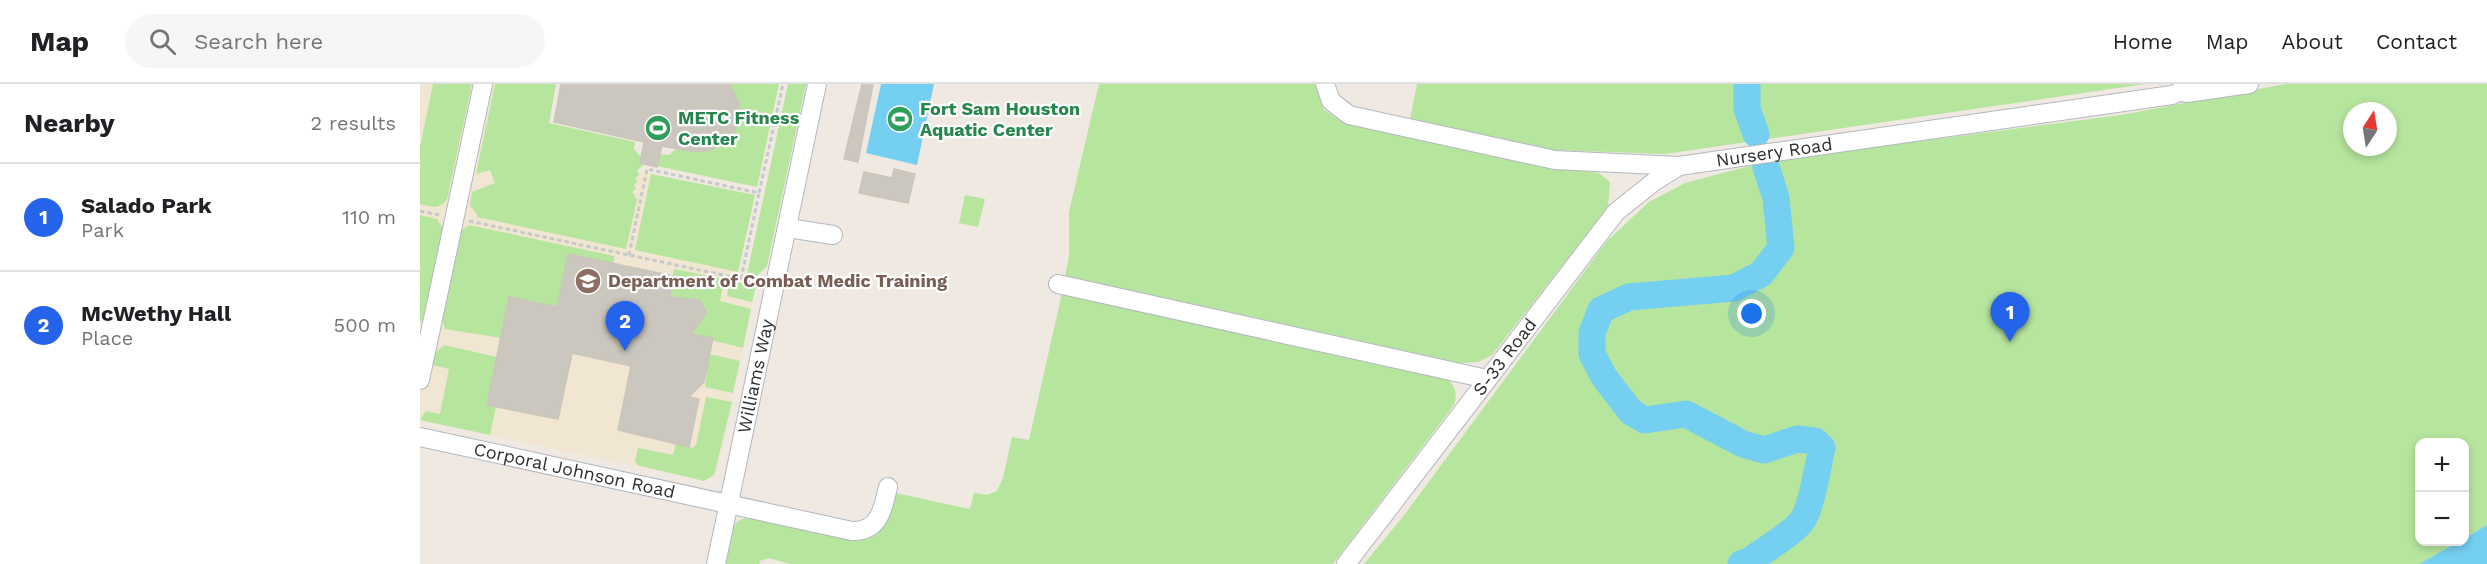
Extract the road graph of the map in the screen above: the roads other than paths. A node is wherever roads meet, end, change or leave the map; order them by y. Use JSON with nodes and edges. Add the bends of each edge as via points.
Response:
{"nodes":[{"id":1,"x":483,"y":84,"type":"edge"},
{"id":2,"x":817,"y":84,"type":"edge"},
{"id":3,"x":1325,"y":84,"type":"edge"},
{"id":4,"x":2198,"y":84,"type":"edge"},
{"id":5,"x":2249,"y":84,"type":"edge"},
{"id":6,"x":2172,"y":95,"type":"junction"},
{"id":7,"x":1679,"y":166,"type":"junction"},
{"id":8,"x":788,"y":228,"type":"junction"},
{"id":9,"x":833,"y":235,"type":"dead end"},
{"id":10,"x":1058,"y":285,"type":"dead end"},
{"id":11,"x":1487,"y":379,"type":"junction"},
{"id":12,"x":420,"y":380,"type":"edge"},
{"id":13,"x":420,"y":436,"type":"edge"},
{"id":14,"x":888,"y":487,"type":"dead end"},
{"id":15,"x":729,"y":504,"type":"junction"},
{"id":16,"x":716,"y":564,"type":"edge"},
{"id":17,"x":1346,"y":564,"type":"edge"}],
"edges":[{"from":1,"to":12,"type":"street"},
{"from":2,"to":8,"type":"street","name":"Williams Way"},
{"from":3,"to":7,"type":"street","name":"Nursery Road","via":[[1330,102],[1349,115],[1556,160]]},
{"from":4,"to":6,"type":"street","name":"Nursery Road"},
{"from":5,"to":6,"type":"street"},
{"from":6,"to":7,"type":"street","name":"Nursery Road"},
{"from":7,"to":11,"type":"street","name":"S-33 Road","via":[[1616,212]]},
{"from":8,"to":9,"type":"street"},
{"from":8,"to":15,"type":"street","name":"Williams Way"},
{"from":10,"to":11,"type":"street"},
{"from":11,"to":17,"type":"street","name":"S-33 Road"},
{"from":13,"to":15,"type":"street","name":"Corporal Johnson Road"},
{"from":14,"to":15,"type":"street","name":"Corporal Johnson Road","via":[[876,523],[860,531]]},
{"from":15,"to":16,"type":"street","name":"Williams Way"}]}
